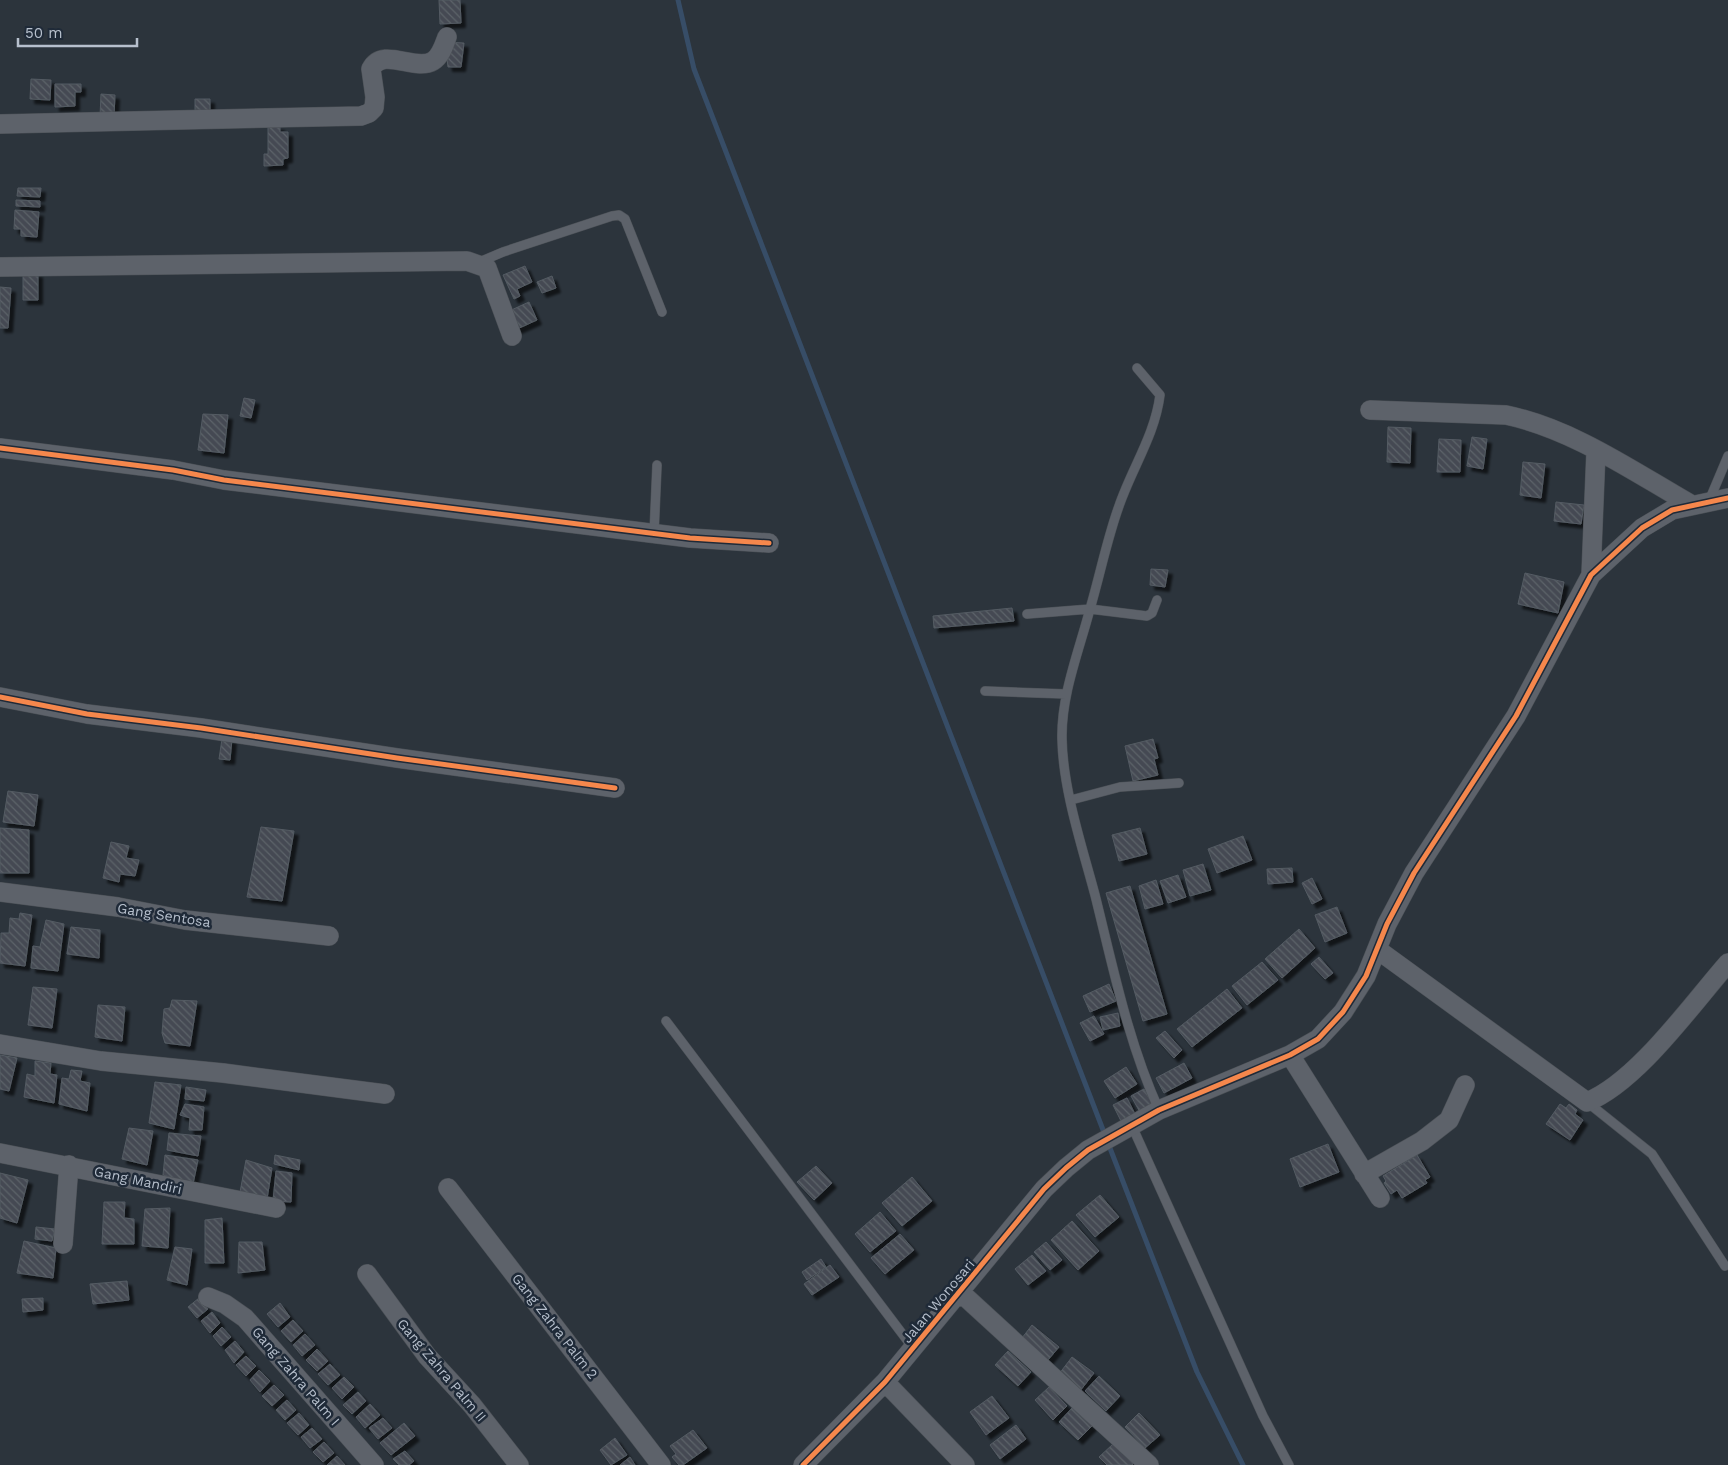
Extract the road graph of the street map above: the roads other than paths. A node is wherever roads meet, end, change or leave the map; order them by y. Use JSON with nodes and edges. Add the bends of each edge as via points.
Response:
{"nodes":[{"id":1,"x":447,"y":37,"type":"dead end"},
{"id":2,"x":0,"y":124,"type":"edge"},
{"id":3,"x":477,"y":263,"type":"junction"},
{"id":4,"x":0,"y":267,"type":"edge"},
{"id":5,"x":662,"y":312,"type":"dead end"},
{"id":6,"x":512,"y":336,"type":"dead end"},
{"id":7,"x":1137,"y":368,"type":"dead end"},
{"id":8,"x":1370,"y":410,"type":"dead end"},
{"id":9,"x":0,"y":448,"type":"edge"},
{"id":10,"x":1596,"y":451,"type":"junction"},
{"id":11,"x":1728,"y":456,"type":"edge"},
{"id":12,"x":657,"y":465,"type":"dead end"},
{"id":13,"x":1728,"y":498,"type":"edge"},
{"id":14,"x":1700,"y":503,"type":"junction"},
{"id":15,"x":654,"y":534,"type":"junction"},
{"id":16,"x":769,"y":543,"type":"dead end"},
{"id":17,"x":1591,"y":575,"type":"junction"},
{"id":18,"x":1157,"y":600,"type":"dead end"},
{"id":19,"x":1090,"y":609,"type":"junction"},
{"id":20,"x":1027,"y":614,"type":"dead end"},
{"id":21,"x":985,"y":691,"type":"dead end"},
{"id":22,"x":1066,"y":694,"type":"junction"},
{"id":23,"x":0,"y":697,"type":"edge"},
{"id":24,"x":1179,"y":783,"type":"dead end"},
{"id":25,"x":616,"y":788,"type":"dead end"},
{"id":26,"x":1071,"y":800,"type":"junction"},
{"id":27,"x":0,"y":892,"type":"edge"},
{"id":28,"x":329,"y":936,"type":"dead end"},
{"id":29,"x":1378,"y":950,"type":"junction"},
{"id":30,"x":1728,"y":963,"type":"edge"},
{"id":31,"x":666,"y":1021,"type":"dead end"},
{"id":32,"x":0,"y":1044,"type":"edge"},
{"id":33,"x":1290,"y":1055,"type":"junction"},
{"id":34,"x":1465,"y":1084,"type":"dead end"},
{"id":35,"x":384,"y":1094,"type":"dead end"},
{"id":36,"x":1587,"y":1102,"type":"junction"},
{"id":37,"x":1159,"y":1110,"type":"junction"},
{"id":38,"x":1129,"y":1127,"type":"junction"},
{"id":39,"x":0,"y":1153,"type":"edge"},
{"id":40,"x":68,"y":1165,"type":"junction"},
{"id":41,"x":1364,"y":1174,"type":"junction"},
{"id":42,"x":448,"y":1188,"type":"dead end"},
{"id":43,"x":1380,"y":1198,"type":"dead end"},
{"id":44,"x":276,"y":1208,"type":"dead end"},
{"id":45,"x":63,"y":1244,"type":"dead end"},
{"id":46,"x":1724,"y":1266,"type":"dead end"},
{"id":47,"x":367,"y":1274,"type":"dead end"},
{"id":48,"x":960,"y":1292,"type":"junction"},
{"id":49,"x":208,"y":1297,"type":"dead end"},
{"id":50,"x":913,"y":1348,"type":"junction"},
{"id":51,"x":885,"y":1382,"type":"junction"},
{"id":52,"x":374,"y":1465,"type":"edge"},
{"id":53,"x":519,"y":1465,"type":"edge"},
{"id":54,"x":661,"y":1465,"type":"edge"},
{"id":55,"x":803,"y":1465,"type":"edge"},
{"id":56,"x":966,"y":1465,"type":"edge"},
{"id":57,"x":1149,"y":1465,"type":"edge"},
{"id":58,"x":1289,"y":1465,"type":"edge"}],
"edges":[{"from":1,"to":2,"type":"street","via":[[433,61],[420,63],[392,59],[380,60],[373,65],[374,108],[361,116]]},
{"from":3,"to":4,"type":"street"},
{"from":3,"to":5,"type":"lane","via":[[619,216],[625,219]]},
{"from":3,"to":6,"type":"street","via":[[487,268]]},
{"from":7,"to":19,"type":"lane","via":[[1160,394],[1158,408],[1119,505]]},
{"from":8,"to":10,"type":"street","via":[[1526,419]]},
{"from":9,"to":15,"type":"street","via":[[173,470],[224,480]]},
{"from":10,"to":14,"type":"street"},
{"from":10,"to":17,"type":"street"},
{"from":11,"to":14,"type":"lane"},
{"from":12,"to":15,"type":"lane"},
{"from":13,"to":14,"type":"street"},
{"from":14,"to":17,"type":"street","via":[[1672,510],[1642,528]]},
{"from":15,"to":16,"type":"street"},
{"from":17,"to":29,"type":"street","name":"Jalan Wonosari","via":[[1516,716],[1414,873],[1387,924]]},
{"from":18,"to":19,"type":"lane","via":[[1152,613],[1147,616]]},
{"from":19,"to":20,"type":"lane"},
{"from":19,"to":22,"type":"lane"},
{"from":21,"to":22,"type":"lane"},
{"from":22,"to":26,"type":"lane","via":[[1062,738]]},
{"from":23,"to":25,"type":"street","via":[[87,714]]},
{"from":24,"to":26,"type":"lane","via":[[1120,787]]},
{"from":26,"to":37,"type":"lane","via":[[1144,1077]]},
{"from":27,"to":28,"type":"street","name":"Gang Sentosa","via":[[118,907],[186,920]]},
{"from":29,"to":33,"type":"street","name":"Jalan Wonosari","via":[[1366,976],[1342,1012],[1318,1039]]},
{"from":29,"to":36,"type":"street"},
{"from":30,"to":36,"type":"street","via":[[1625,1078]]},
{"from":31,"to":50,"type":"lane"},
{"from":32,"to":35,"type":"street","via":[[101,1061]]},
{"from":33,"to":37,"type":"street","name":"Jalan Wonosari"},
{"from":33,"to":41,"type":"street"},
{"from":34,"to":41,"type":"street","via":[[1449,1120],[1422,1141]]},
{"from":36,"to":46,"type":"lane","via":[[1652,1154]]},
{"from":37,"to":38,"type":"street","name":"Jalan Wonosari"},
{"from":38,"to":48,"type":"street","name":"Jalan Wonosari","via":[[1088,1150],[1044,1189]]},
{"from":38,"to":58,"type":"lane"},
{"from":39,"to":40,"type":"street","name":"Gang Mandiri"},
{"from":40,"to":44,"type":"street","name":"Gang Mandiri"},
{"from":40,"to":45,"type":"street"},
{"from":41,"to":43,"type":"street"},
{"from":42,"to":54,"type":"street","name":"Gang Zahra Palm 2"},
{"from":47,"to":53,"type":"street","name":"Gang Zahra Palm II","via":[[427,1356],[472,1405]]},
{"from":48,"to":50,"type":"street","name":"Jalan Wonosari"},
{"from":48,"to":57,"type":"street"},
{"from":49,"to":52,"type":"street","name":"Gang Zahra Palm I","via":[[245,1318]]},
{"from":50,"to":51,"type":"street","name":"Jalan Wonosari"},
{"from":51,"to":55,"type":"street","name":"Jalan Wonosari"},
{"from":51,"to":56,"type":"street"}]}
